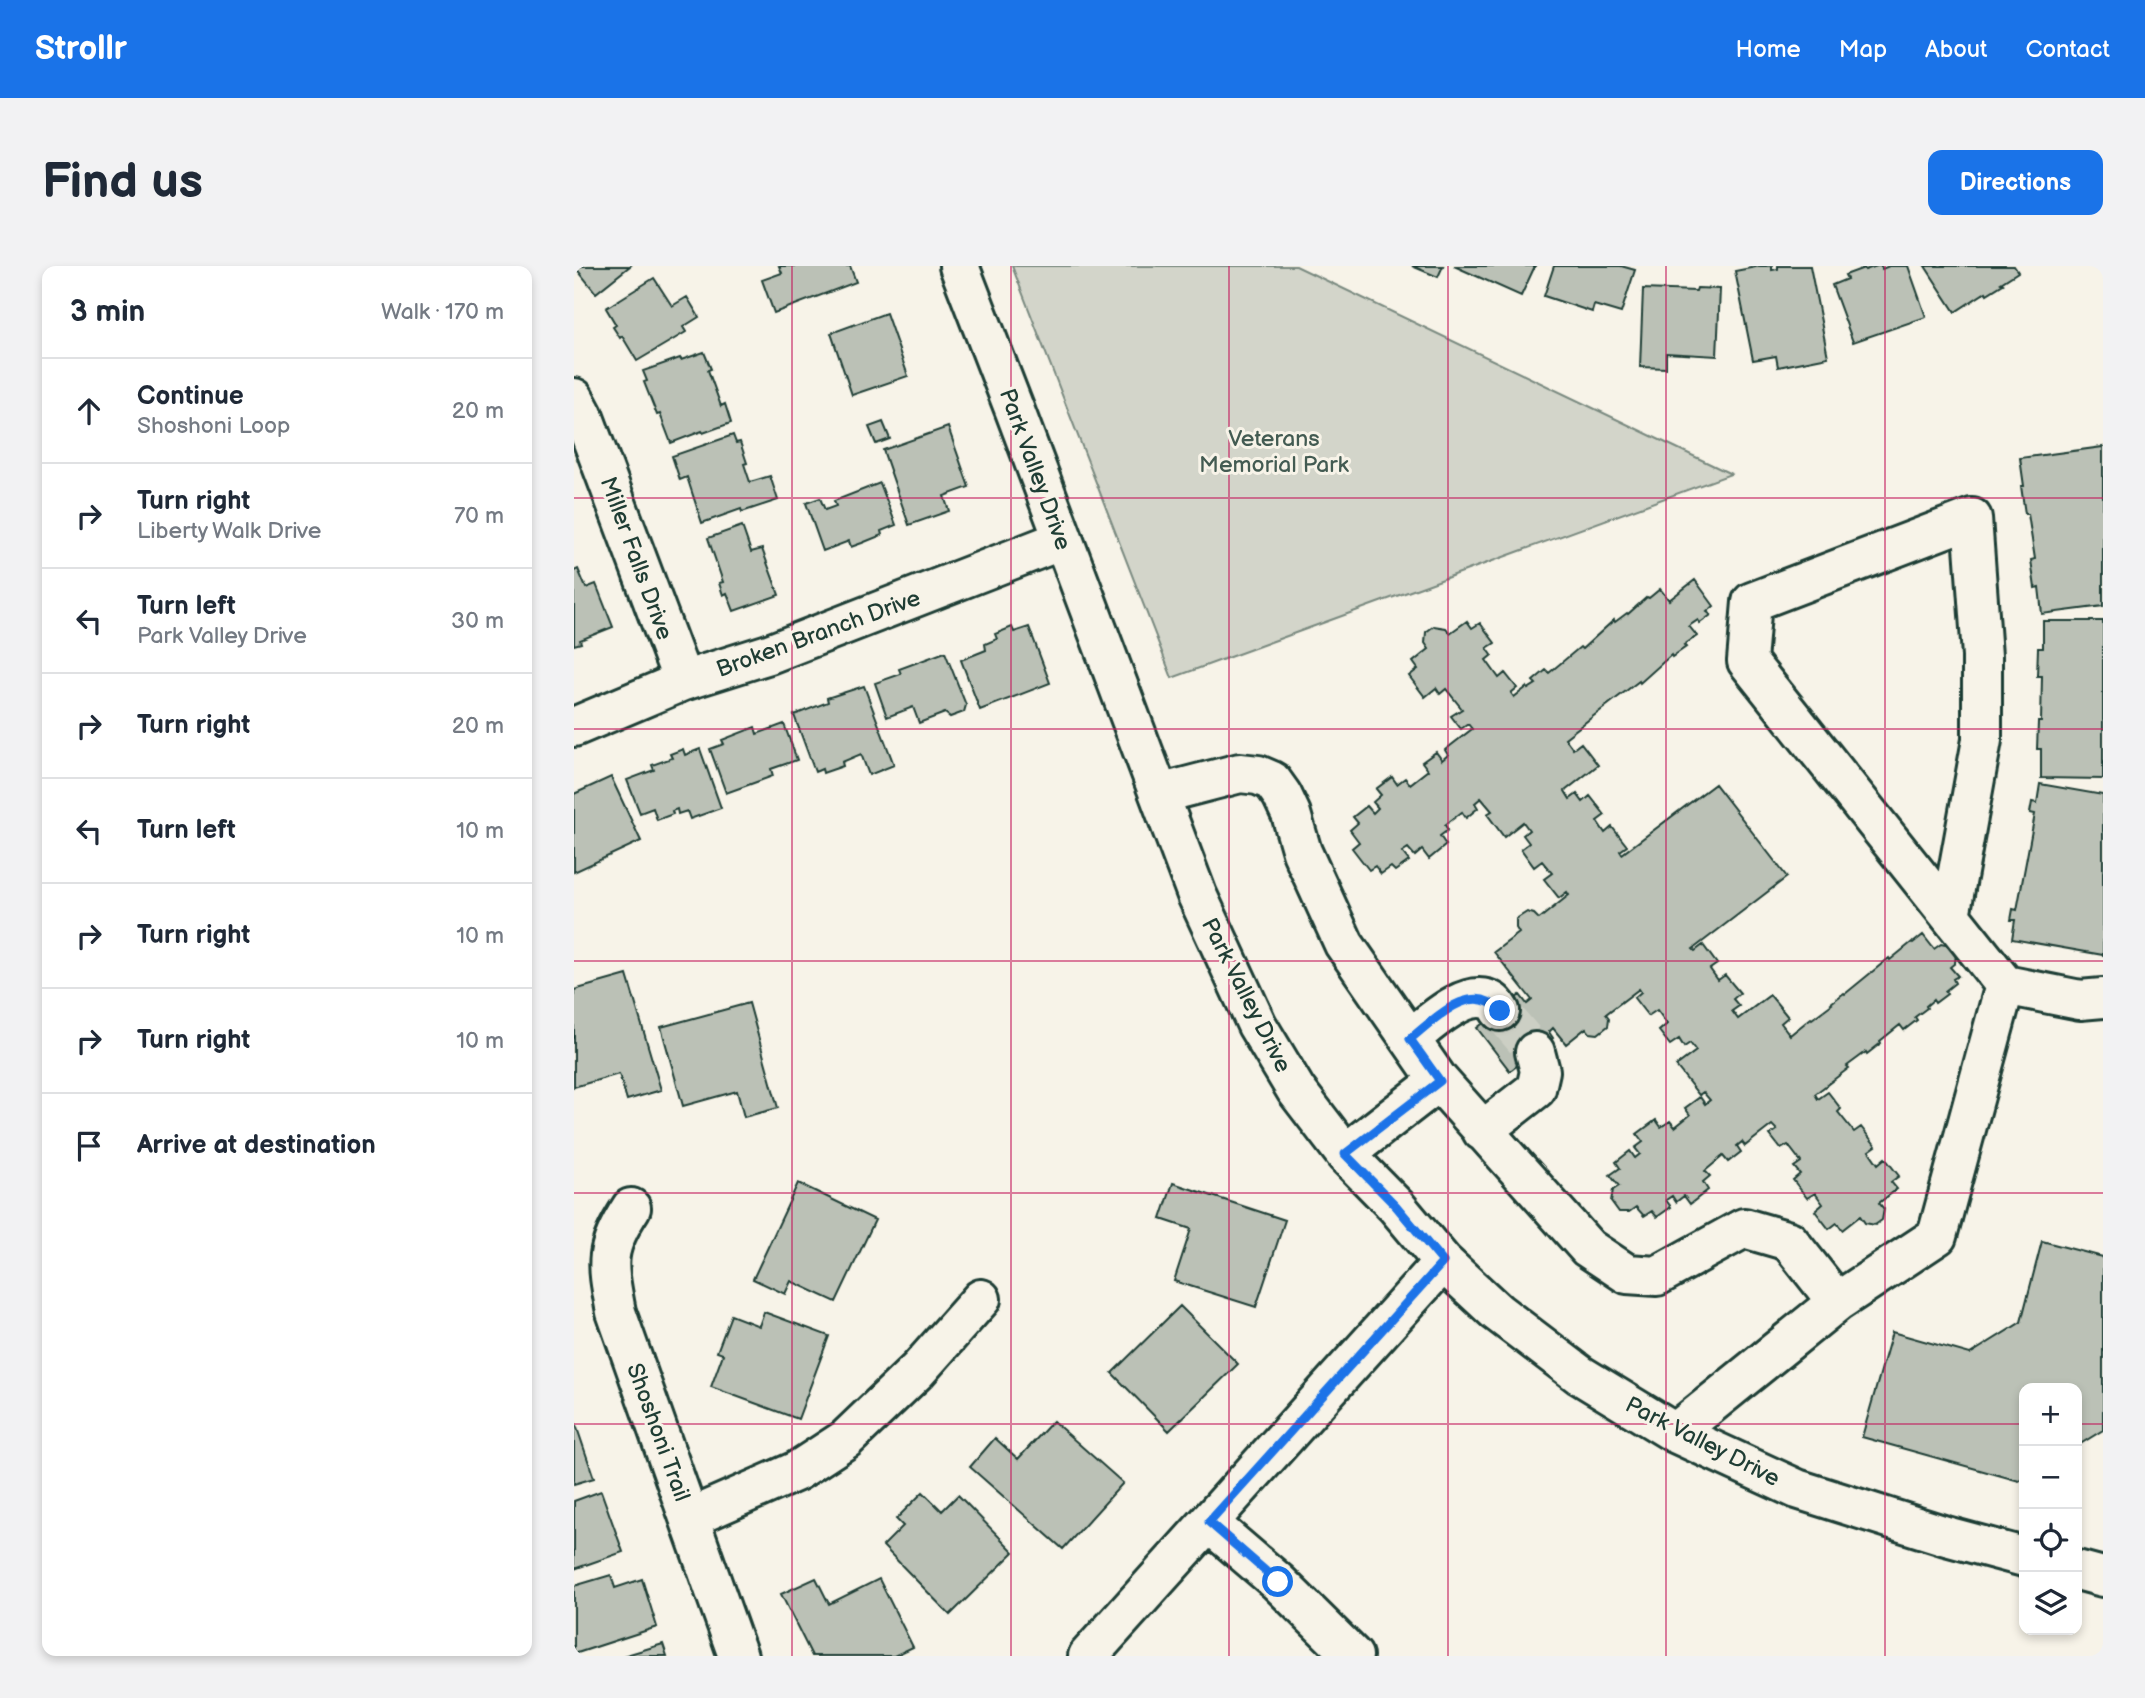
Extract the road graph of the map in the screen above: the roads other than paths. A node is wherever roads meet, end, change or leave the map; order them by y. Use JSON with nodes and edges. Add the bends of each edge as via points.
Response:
{"nodes":[{"id":1,"x":959,"y":266,"type":"edge"},
{"id":2,"x":574,"y":398,"type":"edge"},
{"id":3,"x":1062,"y":540,"type":"junction"},
{"id":4,"x":683,"y":681,"type":"junction"},
{"id":5,"x":574,"y":727,"type":"edge"},
{"id":6,"x":1159,"y":794,"type":"junction"},
{"id":7,"x":1950,"y":916,"type":"junction"},
{"id":8,"x":2005,"y":985,"type":"junction"},
{"id":9,"x":2103,"y":998,"type":"edge"},
{"id":10,"x":1500,"y":1011,"type":"tunnel mouth"},
{"id":11,"x":1410,"y":1039,"type":"junction"},
{"id":12,"x":1535,"y":1052,"type":"tunnel mouth"},
{"id":13,"x":1440,"y":1081,"type":"junction"},
{"id":14,"x":1482,"y":1131,"type":"junction"},
{"id":15,"x":1345,"y":1154,"type":"junction"},
{"id":16,"x":631,"y":1208,"type":"dead end"},
{"id":17,"x":1443,"y":1262,"type":"junction"},
{"id":18,"x":981,"y":1299,"type":"dead end"},
{"id":19,"x":1837,"y":1302,"type":"junction"},
{"id":20,"x":1675,"y":1433,"type":"junction"},
{"id":21,"x":690,"y":1518,"type":"junction"},
{"id":22,"x":1209,"y":1522,"type":"junction"},
{"id":23,"x":2019,"y":1556,"type":"edge"},
{"id":24,"x":2082,"y":1571,"type":"edge"},
{"id":25,"x":2103,"y":1577,"type":"edge"},
{"id":26,"x":738,"y":1656,"type":"edge"},
{"id":27,"x":1088,"y":1656,"type":"edge"},
{"id":28,"x":1353,"y":1656,"type":"edge"}],
"edges":[{"from":1,"to":3,"type":"street","name":"Park Valley Drive"},
{"from":2,"to":4,"type":"street","name":"Miller Falls Drive"},
{"from":3,"to":4,"type":"street","name":"Broken Branch Drive","via":[[769,654]]},
{"from":3,"to":6,"type":"street","name":"Park Valley Drive"},
{"from":4,"to":5,"type":"street","name":"Broken Branch Drive"},
{"from":6,"to":11,"type":"street","via":[[1240,773],[1272,781],[1291,814],[1302,852],[1344,944]]},
{"from":6,"to":15,"type":"street","name":"Park Valley Drive","via":[[1198,895],[1257,1025],[1296,1090]]},
{"from":7,"to":7,"type":"street","via":[[1747,661],[1752,602],[1972,518],[1983,656],[1983,740]]},
{"from":7,"to":8,"type":"street"},
{"from":8,"to":9,"type":"street","via":[[2080,1000]]},
{"from":8,"to":19,"type":"street","via":[[1937,1236]]},
{"from":10,"to":11,"type":"street","via":[[1493,1002],[1466,1000]]},
{"from":11,"to":13,"type":"street"},
{"from":12,"to":14,"type":"street","via":[[1540,1070],[1536,1089]]},
{"from":13,"to":14,"type":"street"},
{"from":13,"to":15,"type":"street"},
{"from":14,"to":19,"type":"street","via":[[1588,1248],[1627,1274],[1657,1276],[1744,1228],[1789,1241]]},
{"from":15,"to":17,"type":"street","name":"Park Valley Drive"},
{"from":16,"to":21,"type":"street","name":"Shoshoni Trail","via":[[609,1249],[609,1278],[616,1312]]},
{"from":17,"to":20,"type":"street","name":"Park Valley Drive","via":[[1497,1312],[1580,1375]]},
{"from":17,"to":22,"type":"street"},
{"from":18,"to":21,"type":"street","via":[[918,1370],[846,1439],[797,1471]]},
{"from":19,"to":20,"type":"street"},
{"from":20,"to":23,"type":"street","name":"Park Valley Drive","via":[[1797,1489]]},
{"from":21,"to":26,"type":"street","name":"Shoshoni Trail"},
{"from":22,"to":27,"type":"street"},
{"from":22,"to":28,"type":"street"},
{"from":24,"to":25,"type":"street"}]}
